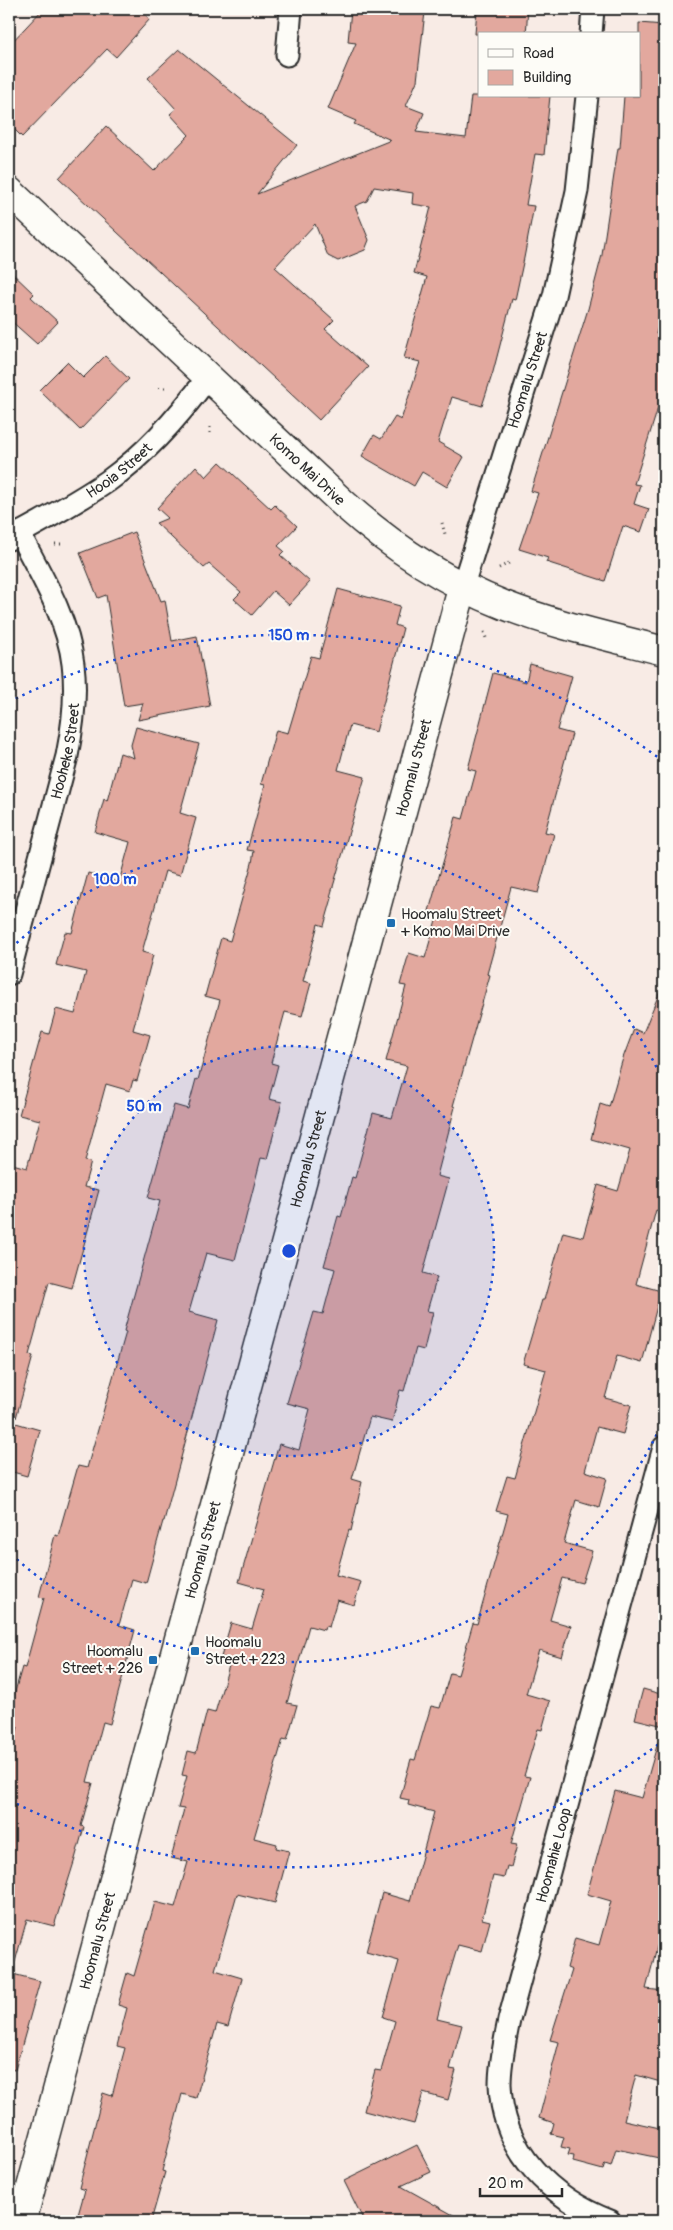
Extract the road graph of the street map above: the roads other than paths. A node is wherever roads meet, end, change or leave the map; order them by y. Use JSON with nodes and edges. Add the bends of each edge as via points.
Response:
{"nodes":[{"id":1,"x":291,"y":9,"type":"edge"},
{"id":2,"x":593,"y":9,"type":"edge"},
{"id":3,"x":591,"y":32,"type":"edge"},
{"id":4,"x":287,"y":55,"type":"dead end"},
{"id":5,"x":587,"y":98,"type":"edge"},
{"id":6,"x":9,"y":191,"type":"edge"},
{"id":7,"x":208,"y":376,"type":"junction"},
{"id":8,"x":14,"y":536,"type":"edge"},
{"id":9,"x":463,"y":585,"type":"junction"},
{"id":10,"x":664,"y":651,"type":"edge"},
{"id":11,"x":9,"y":974,"type":"edge"},
{"id":12,"x":664,"y":1447,"type":"edge"},
{"id":13,"x":22,"y":2221,"type":"edge"},
{"id":14,"x":610,"y":2221,"type":"edge"}],
"edges":[{"from":1,"to":4,"type":"street"},
{"from":2,"to":3,"type":"street"},
{"from":5,"to":9,"type":"street","name":"Hoomalu Street","via":[[577,191],[554,296]]},
{"from":6,"to":7,"type":"street","name":"Komo Mai Drive"},
{"from":7,"to":8,"type":"street","name":"Hooia Street","via":[[164,431],[109,480]]},
{"from":7,"to":9,"type":"street","name":"Komo Mai Drive","via":[[367,525],[419,562]]},
{"from":8,"to":11,"type":"street","name":"Hooheke Street","via":[[55,606],[73,663],[75,693],[74,722],[67,756]]},
{"from":9,"to":10,"type":"street","name":"Komo Mai Drive","via":[[534,616]]},
{"from":9,"to":13,"type":"street","name":"Hoomalu Street"},
{"from":12,"to":14,"type":"street","name":"Hoomahie Loop","via":[[509,2020],[500,2085],[512,2131],[540,2178],[577,2206]]}]}
